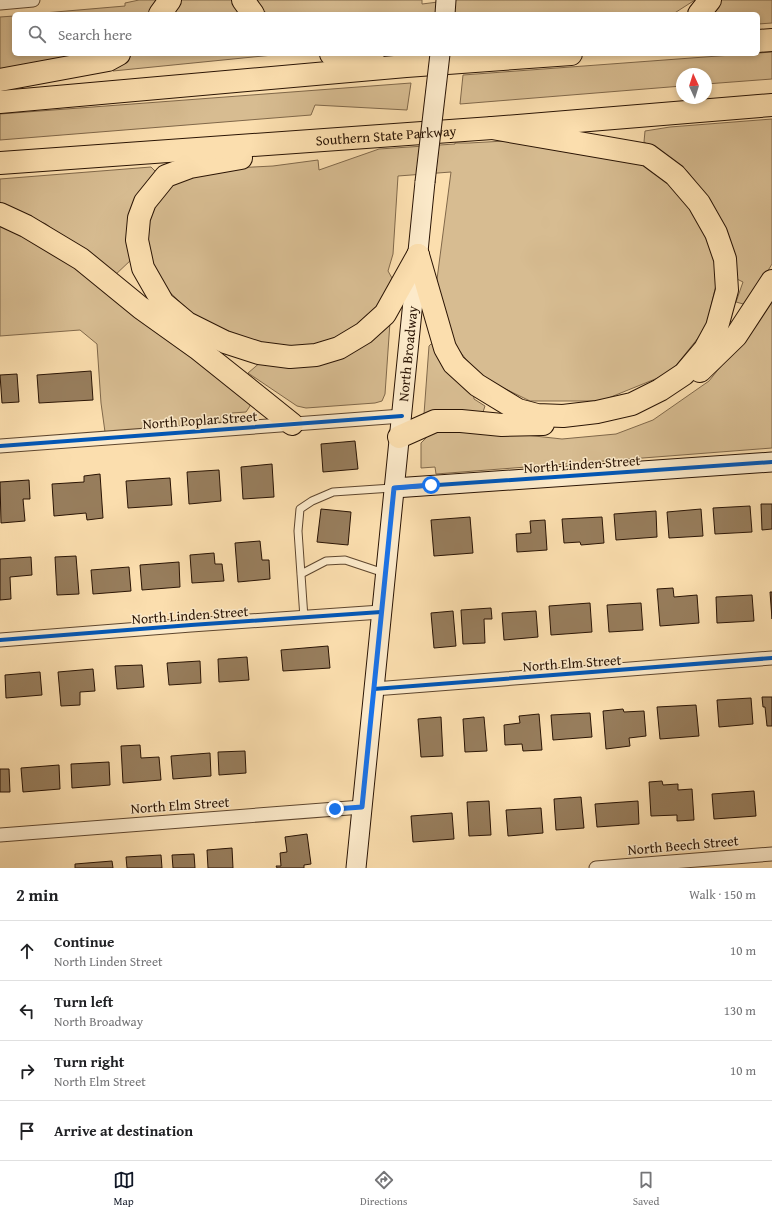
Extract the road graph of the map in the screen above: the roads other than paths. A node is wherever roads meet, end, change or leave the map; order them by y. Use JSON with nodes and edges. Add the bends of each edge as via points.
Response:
{"nodes":[{"id":1,"x":33,"y":0,"type":"edge"},
{"id":2,"x":170,"y":0,"type":"edge"},
{"id":3,"x":243,"y":0,"type":"edge"},
{"id":4,"x":446,"y":0,"type":"edge"},
{"id":5,"x":710,"y":0,"type":"edge"},
{"id":6,"x":0,"y":3,"type":"edge"},
{"id":7,"x":161,"y":12,"type":"edge"},
{"id":8,"x":252,"y":12,"type":"edge"},
{"id":9,"x":445,"y":12,"type":"edge"},
{"id":10,"x":701,"y":12,"type":"edge"},
{"id":11,"x":772,"y":40,"type":"edge"},
{"id":12,"x":760,"y":41,"type":"edge"},
{"id":13,"x":115,"y":56,"type":"edge"},
{"id":14,"x":344,"y":56,"type":"edge"},
{"id":15,"x":440,"y":56,"type":"edge"},
{"id":16,"x":516,"y":56,"type":"edge"},
{"id":17,"x":543,"y":56,"type":"edge"},
{"id":18,"x":500,"y":59,"type":"junction"},
{"id":19,"x":406,"y":66,"type":"junction"},
{"id":20,"x":0,"y":80,"type":"edge"},
{"id":21,"x":0,"y":102,"type":"edge"},
{"id":22,"x":772,"y":106,"type":"edge"},
{"id":23,"x":492,"y":128,"type":"junction"},
{"id":24,"x":377,"y":136,"type":"junction"},
{"id":25,"x":0,"y":163,"type":"edge"},
{"id":26,"x":0,"y":214,"type":"edge"},
{"id":27,"x":418,"y":254,"type":"junction"},
{"id":28,"x":772,"y":281,"type":"edge"},
{"id":29,"x":292,"y":424,"type":"junction"},
{"id":30,"x":400,"y":426,"type":"junction"},
{"id":31,"x":0,"y":446,"type":"edge"},
{"id":32,"x":772,"y":462,"type":"edge"},
{"id":33,"x":394,"y":488,"type":"junction"},
{"id":34,"x":385,"y":573,"type":"junction"},
{"id":35,"x":301,"y":574,"type":"junction"},
{"id":36,"x":382,"y":612,"type":"junction"},
{"id":37,"x":304,"y":618,"type":"junction"},
{"id":38,"x":0,"y":640,"type":"edge"},
{"id":39,"x":772,"y":658,"type":"edge"},
{"id":40,"x":374,"y":690,"type":"junction"},
{"id":41,"x":362,"y":807,"type":"junction"},
{"id":42,"x":0,"y":835,"type":"edge"},
{"id":43,"x":772,"y":854,"type":"edge"},
{"id":44,"x":356,"y":868,"type":"edge"},
{"id":45,"x":596,"y":868,"type":"edge"}],
"edges":[{"from":1,"to":6,"type":"street"},
{"from":2,"to":7,"type":"highway"},
{"from":3,"to":8,"type":"highway"},
{"from":4,"to":9,"type":"main road"},
{"from":5,"to":10,"type":"highway"},
{"from":11,"to":12,"type":"highway"},
{"from":13,"to":20,"type":"highway","via":[[108,60]]},
{"from":14,"to":19,"type":"highway"},
{"from":15,"to":27,"type":"main road","name":"North Broadway","bridge":true},
{"from":16,"to":18,"type":"highway"},
{"from":17,"to":18,"type":"highway"},
{"from":18,"to":19,"type":"highway"},
{"from":19,"to":21,"type":"highway"},
{"from":22,"to":23,"type":"highway","name":"Southern State Parkway"},
{"from":23,"to":24,"type":"highway","name":"Southern State Parkway"},
{"from":23,"to":27,"type":"highway","via":[[648,155],[675,175],[699,203],[716,233],[725,259],[727,290],[717,327],[708,343],[684,374],[632,404],[563,416],[537,415],[518,410],[477,385],[454,364],[445,348]]},
{"from":24,"to":25,"type":"highway","name":"Southern State Parkway"},
{"from":24,"to":27,"type":"highway","via":[[190,166],[166,176],[145,202],[139,218],[137,240],[142,268],[164,303],[187,323],[225,342],[259,353],[290,357],[316,355],[339,348],[364,333],[385,314]]},
{"from":26,"to":29,"type":"highway","via":[[26,226],[81,259]]},
{"from":27,"to":30,"type":"main road","name":"North Broadway"},
{"from":28,"to":30,"type":"highway","via":[[736,336],[702,370],[667,395],[640,409],[585,422],[502,424],[435,421]]},
{"from":29,"to":30,"type":"street","name":"North Poplar Street"},
{"from":29,"to":31,"type":"street","name":"North Poplar Street"},
{"from":30,"to":33,"type":"main road","name":"North Broadway"},
{"from":32,"to":33,"type":"main road","name":"North Linden Street"},
{"from":33,"to":34,"type":"main road","name":"North Broadway"},
{"from":33,"to":35,"type":"lane","via":[[333,492],[300,508],[298,531]]},
{"from":34,"to":35,"type":"lane","via":[[345,560],[326,561]]},
{"from":34,"to":36,"type":"main road","name":"North Broadway"},
{"from":35,"to":37,"type":"lane"},
{"from":36,"to":37,"type":"street","name":"North Linden Street"},
{"from":36,"to":40,"type":"main road","name":"North Broadway"},
{"from":37,"to":38,"type":"street","name":"North Linden Street"},
{"from":39,"to":40,"type":"street","name":"North Elm Street"},
{"from":40,"to":41,"type":"main road","name":"North Broadway"},
{"from":41,"to":42,"type":"street","name":"North Elm Street"},
{"from":41,"to":44,"type":"main road","name":"North Broadway"},
{"from":43,"to":45,"type":"street","name":"North Beech Street"}]}
